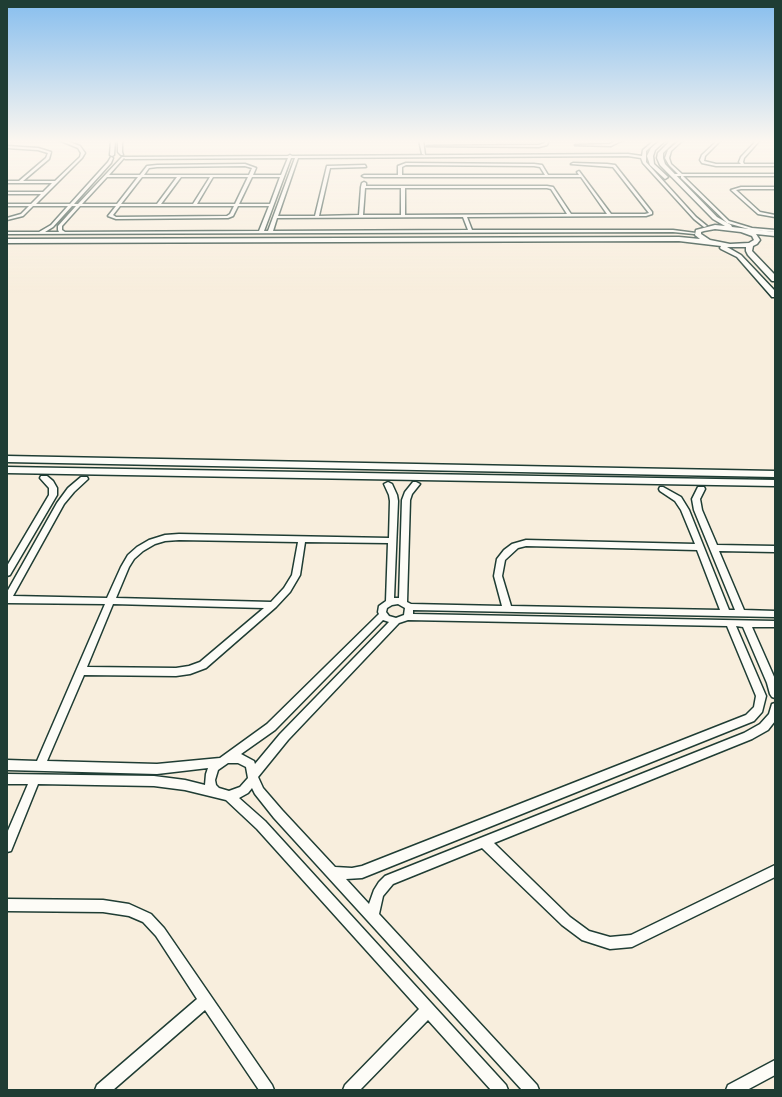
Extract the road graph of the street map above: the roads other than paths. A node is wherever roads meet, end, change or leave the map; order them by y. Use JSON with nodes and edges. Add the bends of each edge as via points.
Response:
{"nodes":[{"id":1,"x":83,"y":191,"type":"edge"},
{"id":2,"x":91,"y":191,"type":"edge"},
{"id":3,"x":128,"y":191,"type":"edge"},
{"id":4,"x":168,"y":191,"type":"edge"},
{"id":5,"x":203,"y":191,"type":"edge"},
{"id":6,"x":243,"y":191,"type":"edge"},
{"id":7,"x":277,"y":191,"type":"edge"},
{"id":8,"x":285,"y":191,"type":"edge"},
{"id":9,"x":323,"y":191,"type":"edge"},
{"id":10,"x":363,"y":191,"type":"edge"},
{"id":11,"x":403,"y":191,"type":"edge"},
{"id":12,"x":554,"y":191,"type":"edge"},
{"id":13,"x":593,"y":191,"type":"edge"},
{"id":14,"x":634,"y":191,"type":"edge"},
{"id":15,"x":671,"y":191,"type":"edge"},
{"id":16,"x":678,"y":191,"type":"edge"},
{"id":17,"x":688,"y":191,"type":"edge"},
{"id":18,"x":697,"y":191,"type":"edge"},
{"id":19,"x":734,"y":191,"type":"edge"},
{"id":20,"x":7,"y":193,"type":"edge"},
{"id":21,"x":44,"y":193,"type":"joint"},
{"id":22,"x":7,"y":205,"type":"edge"},
{"id":23,"x":31,"y":205,"type":"junction"},
{"id":24,"x":70,"y":205,"type":"junction"},
{"id":25,"x":79,"y":205,"type":"junction"},
{"id":26,"x":117,"y":205,"type":"junction"},
{"id":27,"x":158,"y":205,"type":"junction"},
{"id":28,"x":194,"y":205,"type":"junction"},
{"id":29,"x":236,"y":205,"type":"junction"},
{"id":30,"x":271,"y":205,"type":"junction"},
{"id":31,"x":570,"y":215,"type":"junction"},
{"id":32,"x":610,"y":215,"type":"junction"},
{"id":33,"x":317,"y":216,"type":"junction"},
{"id":34,"x":361,"y":216,"type":"junction"},
{"id":35,"x":403,"y":216,"type":"junction"},
{"id":36,"x":465,"y":216,"type":"junction"},
{"id":37,"x":775,"y":216,"type":"edge"},
{"id":38,"x":276,"y":217,"type":"junction"},
{"id":39,"x":7,"y":218,"type":"edge"},
{"id":40,"x":737,"y":229,"type":"junction"},
{"id":41,"x":700,"y":230,"type":"junction"},
{"id":42,"x":470,"y":231,"type":"junction"},
{"id":43,"x":746,"y":231,"type":"junction"},
{"id":44,"x":261,"y":232,"type":"junction"},
{"id":45,"x":270,"y":232,"type":"junction"},
{"id":46,"x":7,"y":233,"type":"edge"},
{"id":47,"x":38,"y":233,"type":"junction"},
{"id":48,"x":64,"y":233,"type":"junction"},
{"id":49,"x":775,"y":233,"type":"edge"},
{"id":50,"x":7,"y":237,"type":"edge"},
{"id":51,"x":775,"y":238,"type":"edge"},
{"id":52,"x":7,"y":241,"type":"edge"},
{"id":53,"x":711,"y":243,"type":"junction"},
{"id":54,"x":753,"y":244,"type":"junction"},
{"id":55,"x":735,"y":254,"type":"junction"},
{"id":56,"x":750,"y":254,"type":"junction"},
{"id":57,"x":775,"y":279,"type":"edge"},
{"id":58,"x":775,"y":295,"type":"edge"},
{"id":59,"x":7,"y":459,"type":"edge"},
{"id":60,"x":7,"y":470,"type":"edge"},
{"id":61,"x":775,"y":474,"type":"edge"},
{"id":62,"x":69,"y":475,"type":"junction"},
{"id":63,"x":7,"y":478,"type":"edge"},
{"id":64,"x":44,"y":478,"type":"junction"},
{"id":65,"x":84,"y":479,"type":"junction"},
{"id":66,"x":775,"y":483,"type":"edge"},
{"id":67,"x":388,"y":484,"type":"junction"},
{"id":68,"x":416,"y":484,"type":"junction"},
{"id":69,"x":663,"y":488,"type":"junction"},
{"id":70,"x":701,"y":489,"type":"junction"},
{"id":71,"x":775,"y":490,"type":"edge"},
{"id":72,"x":685,"y":510,"type":"junction"},
{"id":73,"x":698,"y":510,"type":"junction"},
{"id":74,"x":302,"y":539,"type":"junction"},
{"id":75,"x":392,"y":541,"type":"junction"},
{"id":76,"x":700,"y":547,"type":"junction"},
{"id":77,"x":714,"y":548,"type":"junction"},
{"id":78,"x":775,"y":548,"type":"edge"},
{"id":79,"x":7,"y":573,"type":"edge"},
{"id":80,"x":7,"y":600,"type":"edge"},
{"id":81,"x":110,"y":602,"type":"junction"},
{"id":82,"x":390,"y":602,"type":"junction"},
{"id":83,"x":406,"y":604,"type":"junction"},
{"id":84,"x":273,"y":605,"type":"junction"},
{"id":85,"x":506,"y":608,"type":"junction"},
{"id":86,"x":726,"y":613,"type":"junction"},
{"id":87,"x":741,"y":613,"type":"junction"},
{"id":88,"x":775,"y":614,"type":"edge"},
{"id":89,"x":383,"y":615,"type":"junction"},
{"id":90,"x":407,"y":617,"type":"junction"},
{"id":91,"x":396,"y":621,"type":"junction"},
{"id":92,"x":730,"y":623,"type":"junction"},
{"id":93,"x":746,"y":624,"type":"junction"},
{"id":94,"x":775,"y":624,"type":"edge"},
{"id":95,"x":81,"y":671,"type":"junction"},
{"id":96,"x":775,"y":694,"type":"edge"},
{"id":97,"x":775,"y":708,"type":"edge"},
{"id":98,"x":223,"y":761,"type":"junction"},
{"id":99,"x":7,"y":765,"type":"edge"},
{"id":100,"x":40,"y":766,"type":"junction"},
{"id":101,"x":253,"y":777,"type":"junction"},
{"id":102,"x":7,"y":779,"type":"edge"},
{"id":103,"x":35,"y":779,"type":"junction"},
{"id":104,"x":216,"y":792,"type":"junction"},
{"id":105,"x":229,"y":796,"type":"junction"},
{"id":106,"x":484,"y":842,"type":"junction"},
{"id":107,"x":7,"y":847,"type":"edge"},
{"id":108,"x":775,"y":871,"type":"edge"},
{"id":109,"x":333,"y":873,"type":"junction"},
{"id":110,"x":7,"y":905,"type":"edge"},
{"id":111,"x":372,"y":916,"type":"junction"},
{"id":112,"x":206,"y":1000,"type":"junction"},
{"id":113,"x":428,"y":1010,"type":"junction"},
{"id":114,"x":775,"y":1067,"type":"edge"},
{"id":115,"x":102,"y":1090,"type":"edge"},
{"id":116,"x":267,"y":1090,"type":"edge"},
{"id":117,"x":350,"y":1090,"type":"edge"},
{"id":118,"x":501,"y":1090,"type":"edge"},
{"id":119,"x":532,"y":1090,"type":"edge"},
{"id":120,"x":733,"y":1090,"type":"edge"}],
"edges":[{"from":1,"to":24,"type":"street"},
{"from":2,"to":25,"type":"street"},
{"from":3,"to":26,"type":"street"},
{"from":4,"to":27,"type":"street"},
{"from":5,"to":28,"type":"street"},
{"from":6,"to":29,"type":"street"},
{"from":7,"to":30,"type":"street"},
{"from":8,"to":38,"type":"street"},
{"from":9,"to":33,"type":"street"},
{"from":10,"to":34,"type":"street"},
{"from":11,"to":35,"type":"street"},
{"from":12,"to":31,"type":"street"},
{"from":13,"to":32,"type":"street"},
{"from":14,"to":32,"type":"street","via":[[651,212],[646,215]]},
{"from":15,"to":41,"type":"street","via":[[696,219]]},
{"from":16,"to":41,"type":"street","via":[[705,220]]},
{"from":17,"to":40,"type":"street","via":[[714,218]]},
{"from":18,"to":49,"type":"street","via":[[728,222]]},
{"from":19,"to":37,"type":"street","via":[[759,213]]},
{"from":20,"to":21,"type":"street"},
{"from":21,"to":23,"type":"street"},
{"from":22,"to":23,"type":"street"},
{"from":23,"to":24,"type":"street"},
{"from":23,"to":39,"type":"street","via":[[20,216]]},
{"from":24,"to":25,"type":"street"},
{"from":24,"to":47,"type":"street","via":[[50,228]]},
{"from":25,"to":26,"type":"street"},
{"from":25,"to":48,"type":"street","via":[[60,226]]},
{"from":26,"to":27,"type":"street"},
{"from":26,"to":29,"type":"street","via":[[110,215],[112,218],[224,218],[232,215]]},
{"from":27,"to":28,"type":"street"},
{"from":28,"to":29,"type":"street"},
{"from":29,"to":30,"type":"street"},
{"from":30,"to":44,"type":"street"},
{"from":31,"to":32,"type":"street"},
{"from":31,"to":36,"type":"street"},
{"from":33,"to":34,"type":"street"},
{"from":33,"to":38,"type":"street"},
{"from":34,"to":35,"type":"street"},
{"from":35,"to":36,"type":"street"},
{"from":36,"to":42,"type":"street"},
{"from":38,"to":45,"type":"street"},
{"from":40,"to":41,"type":"street","via":[[715,227]]},
{"from":40,"to":43,"type":"street"},
{"from":41,"to":42,"type":"street"},
{"from":41,"to":50,"type":"street","via":[[669,235]]},
{"from":41,"to":53,"type":"street","via":[[699,237]]},
{"from":42,"to":45,"type":"street"},
{"from":43,"to":49,"type":"street"},
{"from":43,"to":54,"type":"street","via":[[757,240]]},
{"from":44,"to":45,"type":"street"},
{"from":44,"to":48,"type":"street"},
{"from":46,"to":47,"type":"street"},
{"from":47,"to":48,"type":"street"},
{"from":51,"to":54,"type":"street"},
{"from":52,"to":53,"type":"street","via":[[679,239]]},
{"from":53,"to":54,"type":"street","via":[[730,246]]},
{"from":53,"to":55,"type":"street"},
{"from":54,"to":56,"type":"street"},
{"from":55,"to":56,"type":"street"},
{"from":55,"to":58,"type":"street"},
{"from":56,"to":57,"type":"street"},
{"from":59,"to":61,"type":"street"},
{"from":60,"to":62,"type":"street"},
{"from":62,"to":64,"type":"street"},
{"from":62,"to":65,"type":"street"},
{"from":62,"to":66,"type":"street"},
{"from":63,"to":64,"type":"street"},
{"from":64,"to":79,"type":"street","via":[[54,488],[53,495]]},
{"from":65,"to":67,"type":"street"},
{"from":65,"to":80,"type":"street","via":[[61,503]]},
{"from":67,"to":68,"type":"street"},
{"from":67,"to":75,"type":"street","via":[[394,501]]},
{"from":68,"to":69,"type":"street"},
{"from":68,"to":83,"type":"street","via":[[406,500]]},
{"from":69,"to":70,"type":"street"},
{"from":69,"to":72,"type":"street","via":[[678,499]]},
{"from":70,"to":71,"type":"street"},
{"from":70,"to":73,"type":"street","via":[[696,499]]},
{"from":72,"to":73,"type":"street"},
{"from":72,"to":76,"type":"street"},
{"from":73,"to":77,"type":"street"},
{"from":74,"to":75,"type":"street"},
{"from":74,"to":81,"type":"street","via":[[179,537],[152,542],[130,557]]},
{"from":74,"to":84,"type":"street","via":[[296,575]]},
{"from":75,"to":82,"type":"street"},
{"from":76,"to":85,"type":"street","via":[[539,543],[515,546],[507,552],[499,567],[498,576]]},
{"from":76,"to":86,"type":"street"},
{"from":77,"to":78,"type":"street"},
{"from":77,"to":87,"type":"street"},
{"from":80,"to":81,"type":"street"},
{"from":81,"to":84,"type":"street"},
{"from":81,"to":95,"type":"street"},
{"from":82,"to":83,"type":"street"},
{"from":82,"to":89,"type":"street","via":[[382,609]]},
{"from":83,"to":85,"type":"street"},
{"from":83,"to":90,"type":"street","via":[[409,614]]},
{"from":84,"to":95,"type":"street","via":[[203,664],[190,670]]},
{"from":85,"to":86,"type":"street"},
{"from":86,"to":87,"type":"street"},
{"from":87,"to":88,"type":"street"},
{"from":89,"to":91,"type":"street","via":[[389,620]]},
{"from":89,"to":98,"type":"street","via":[[271,727]]},
{"from":90,"to":91,"type":"street"},
{"from":90,"to":92,"type":"street"},
{"from":91,"to":101,"type":"street","via":[[284,737]]},
{"from":92,"to":93,"type":"street"},
{"from":92,"to":109,"type":"street","via":[[761,696],[759,709],[750,718],[362,872]]},
{"from":93,"to":94,"type":"street"},
{"from":93,"to":96,"type":"street"},
{"from":95,"to":100,"type":"street"},
{"from":97,"to":106,"type":"street","via":[[774,715],[764,727],[748,736]]},
{"from":98,"to":100,"type":"street","via":[[157,769]]},
{"from":98,"to":101,"type":"street","via":[[233,758],[245,760],[250,764]]},
{"from":98,"to":104,"type":"street","via":[[214,767],[211,774],[211,787]]},
{"from":99,"to":100,"type":"street"},
{"from":101,"to":105,"type":"street","via":[[244,790]]},
{"from":101,"to":109,"type":"street","via":[[273,808]]},
{"from":102,"to":103,"type":"street"},
{"from":103,"to":104,"type":"street","via":[[154,781]]},
{"from":103,"to":107,"type":"street"},
{"from":104,"to":105,"type":"street"},
{"from":105,"to":113,"type":"street","via":[[261,825]]},
{"from":106,"to":108,"type":"street","via":[[566,921],[586,936],[610,943],[632,941]]},
{"from":106,"to":111,"type":"street","via":[[390,880],[378,894]]},
{"from":109,"to":111,"type":"street"},
{"from":110,"to":112,"type":"street","via":[[103,906],[129,910],[147,918],[160,932]]},
{"from":111,"to":119,"type":"street"},
{"from":112,"to":115,"type":"street"},
{"from":112,"to":116,"type":"street"},
{"from":113,"to":117,"type":"street"},
{"from":113,"to":118,"type":"street"},
{"from":114,"to":120,"type":"street"}]}
